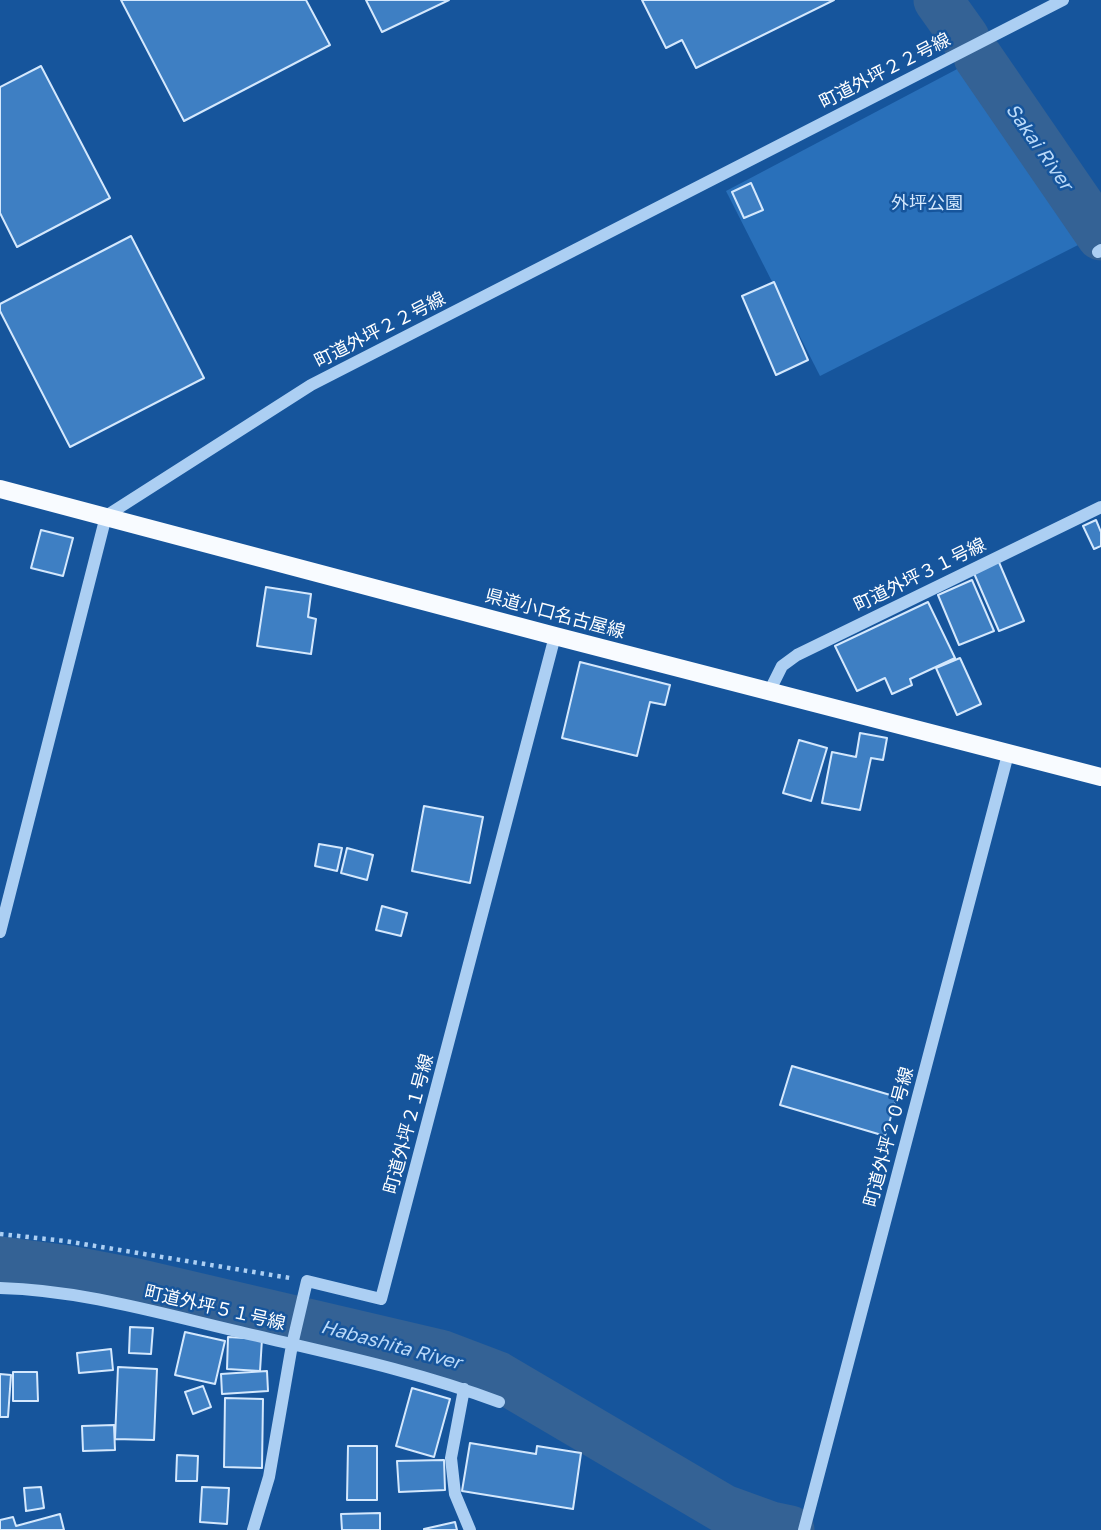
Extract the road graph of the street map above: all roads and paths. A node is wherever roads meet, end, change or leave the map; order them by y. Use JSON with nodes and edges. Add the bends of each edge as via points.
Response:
{"nodes":[{"id":1,"x":1063,"y":0,"type":"edge"},
{"id":2,"x":0,"y":489,"type":"edge"},
{"id":3,"x":1101,"y":507,"type":"edge"},
{"id":4,"x":106,"y":516,"type":"junction"},
{"id":5,"x":555,"y":636,"type":"junction"},
{"id":6,"x":769,"y":692,"type":"junction"},
{"id":7,"x":1008,"y":754,"type":"junction"},
{"id":8,"x":1101,"y":777,"type":"edge"},
{"id":9,"x":0,"y":932,"type":"edge"},
{"id":10,"x":0,"y":1234,"type":"edge"},
{"id":11,"x":307,"y":1281,"type":"junction"},
{"id":12,"x":0,"y":1288,"type":"edge"},
{"id":13,"x":293,"y":1342,"type":"junction"},
{"id":14,"x":464,"y":1389,"type":"junction"},
{"id":15,"x":499,"y":1402,"type":"dead end"},
{"id":16,"x":253,"y":1530,"type":"edge"},
{"id":17,"x":470,"y":1530,"type":"edge"},
{"id":18,"x":804,"y":1530,"type":"edge"}],
"edges":[{"from":1,"to":4,"type":"street","name":"町道外坪２２号線","via":[[311,384]]},
{"from":2,"to":4,"type":"main road","name":"県道小口名古屋線"},
{"from":3,"to":6,"type":"street","name":"町道外坪３１号線","via":[[797,655],[782,666]]},
{"from":4,"to":5,"type":"main road","name":"県道小口名古屋線"},
{"from":4,"to":9,"type":"street"},
{"from":5,"to":6,"type":"main road","name":"県道小口名古屋線"},
{"from":5,"to":11,"type":"street","name":"町道外坪２１号線","via":[[381,1299]]},
{"from":6,"to":7,"type":"main road","name":"県道小口名古屋線"},
{"from":7,"to":8,"type":"main road","name":"県道小口名古屋線"},
{"from":7,"to":18,"type":"street","name":"町道外坪２０号線"},
{"from":10,"to":11,"type":"path"},
{"from":11,"to":13,"type":"street"},
{"from":12,"to":13,"type":"street","name":"町道外坪５１号線","via":[[53,1292]]},
{"from":13,"to":14,"type":"street","name":"町道外坪５１号線"},
{"from":13,"to":16,"type":"street","via":[[269,1477]]},
{"from":14,"to":15,"type":"street","name":"町道外坪５１号線"},
{"from":14,"to":17,"type":"street","via":[[451,1458],[454,1494]]}]}
